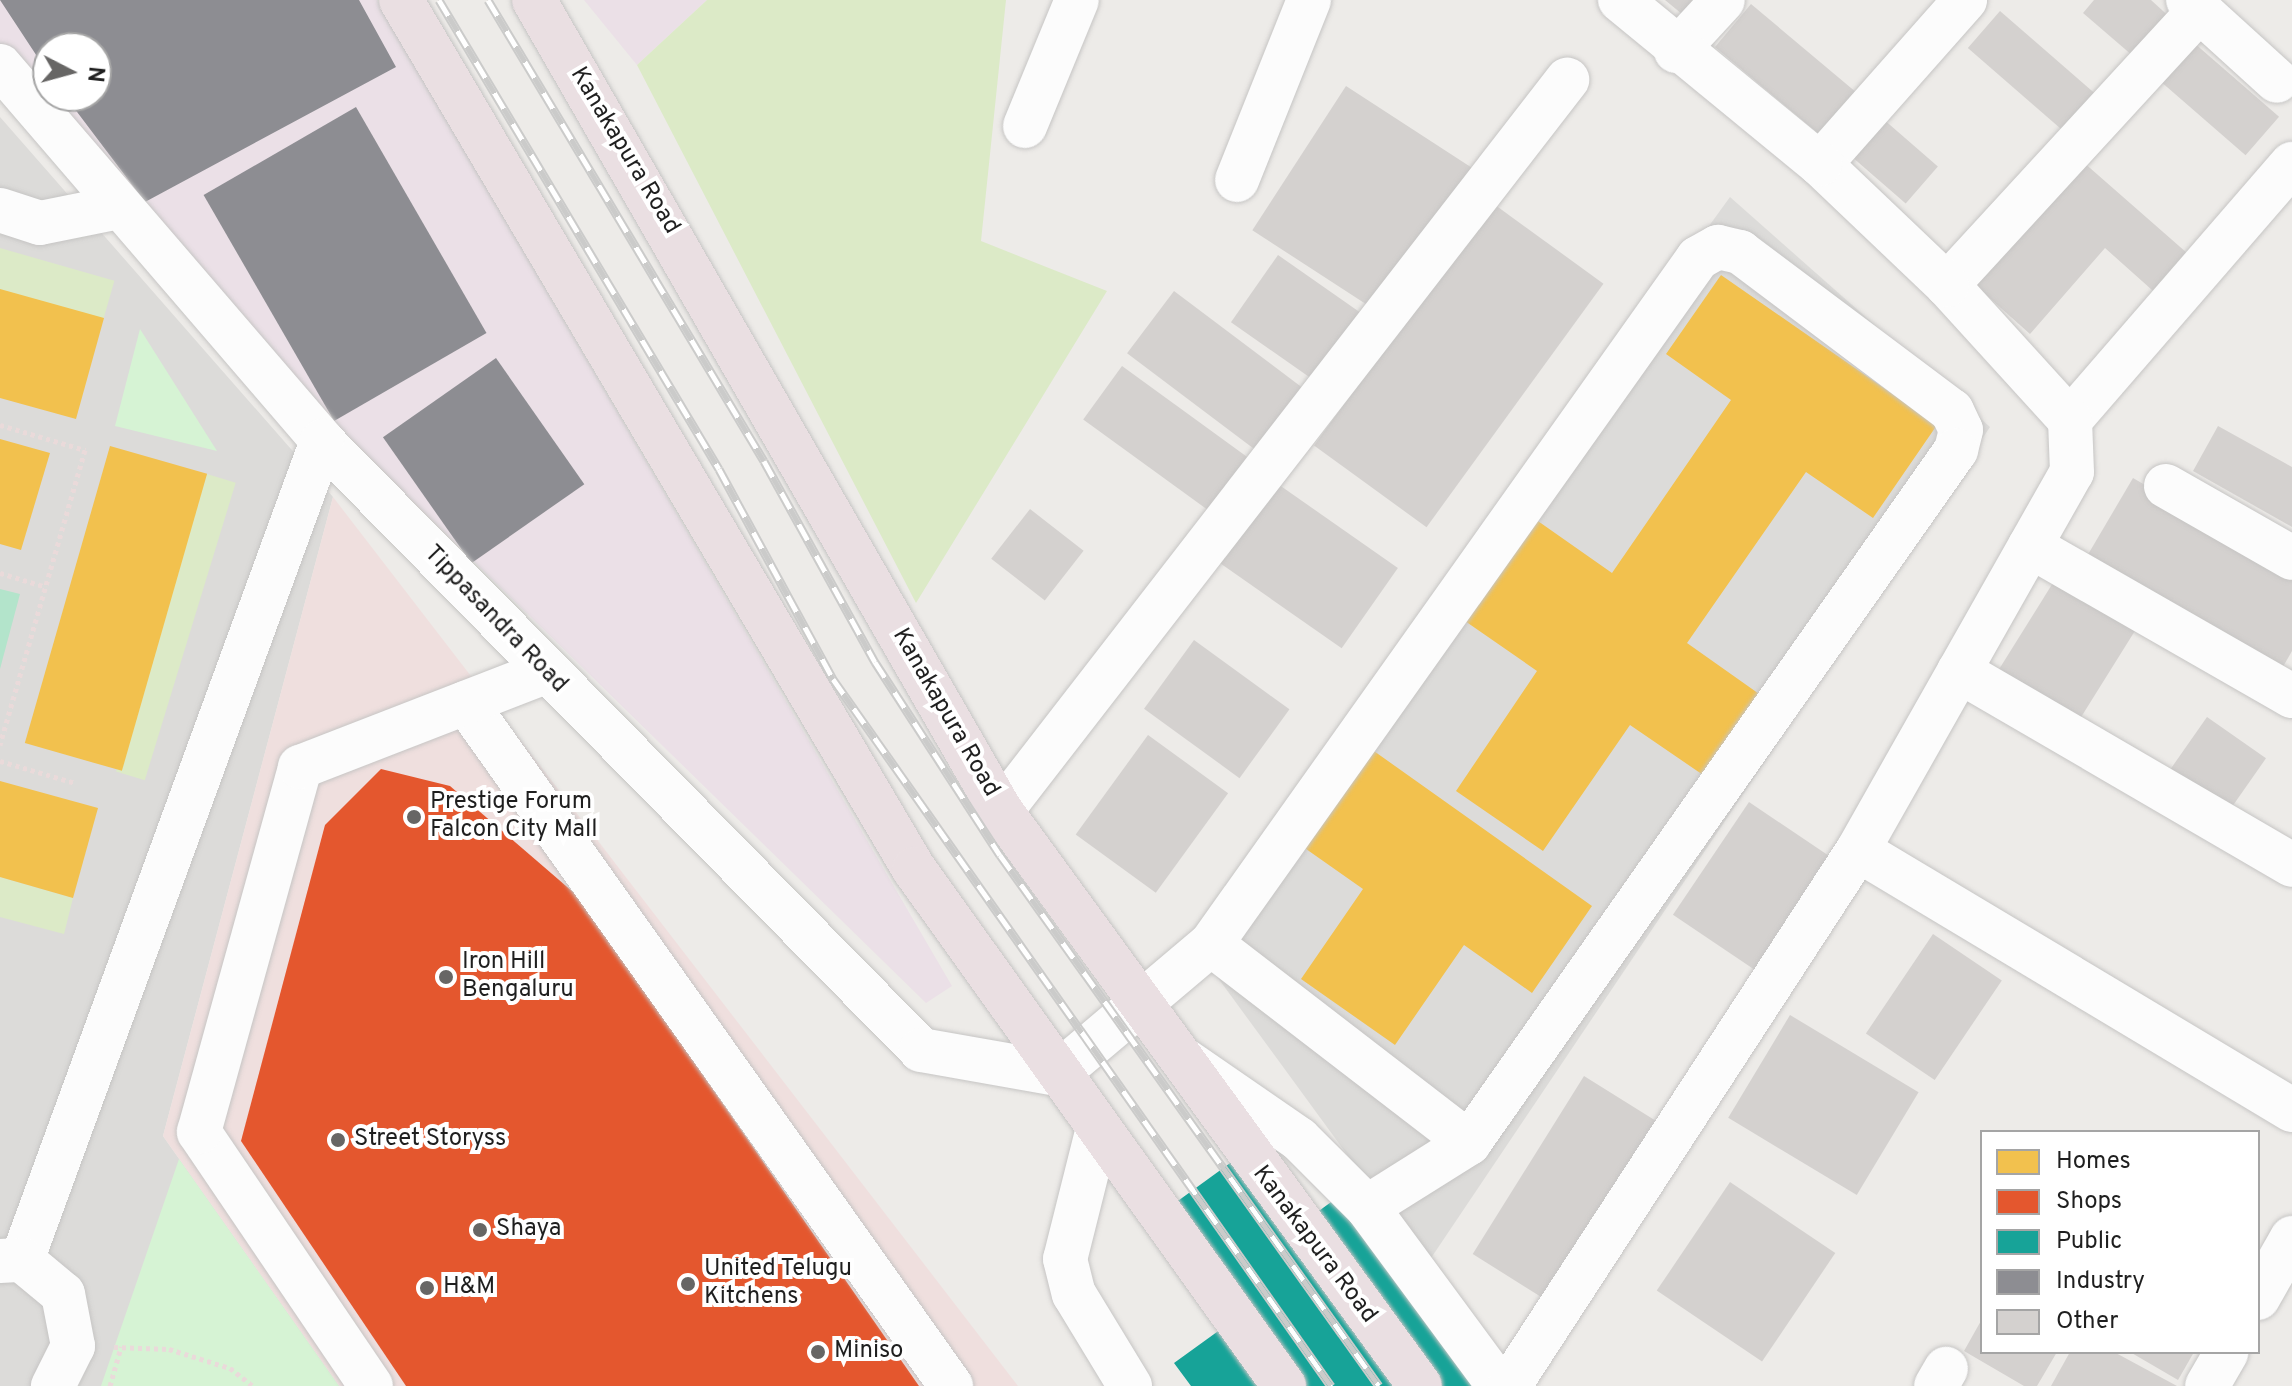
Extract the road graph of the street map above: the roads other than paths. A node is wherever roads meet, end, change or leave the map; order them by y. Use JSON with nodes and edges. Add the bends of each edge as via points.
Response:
{"nodes":[{"id":1,"x":401,"y":0,"type":"edge"},
{"id":2,"x":1077,"y":0,"type":"edge"},
{"id":3,"x":1309,"y":0,"type":"edge"},
{"id":4,"x":1620,"y":0,"type":"edge"},
{"id":5,"x":1723,"y":0,"type":"edge"},
{"id":6,"x":1965,"y":0,"type":"edge"},
{"id":7,"x":540,"y":3,"type":"edge"},
{"id":8,"x":2194,"y":5,"type":"edge"},
{"id":9,"x":1676,"y":51,"type":"junction"},
{"id":10,"x":0,"y":66,"type":"edge"},
{"id":11,"x":2287,"y":76,"type":"edge"},
{"id":12,"x":1567,"y":80,"type":"dead end"},
{"id":13,"x":1025,"y":126,"type":"dead end"},
{"id":14,"x":1820,"y":164,"type":"junction"},
{"id":15,"x":2292,"y":164,"type":"edge"},
{"id":16,"x":1237,"y":180,"type":"dead end"},
{"id":17,"x":119,"y":207,"type":"junction"},
{"id":18,"x":0,"y":210,"type":"edge"},
{"id":19,"x":1947,"y":285,"type":"junction"},
{"id":20,"x":2070,"y":420,"type":"junction"},
{"id":21,"x":322,"y":441,"type":"junction"},
{"id":22,"x":2166,"y":486,"type":"dead end"},
{"id":23,"x":2030,"y":546,"type":"junction"},
{"id":24,"x":2292,"y":558,"type":"edge"},
{"id":25,"x":1959,"y":671,"type":"junction"},
{"id":26,"x":545,"y":672,"type":"junction"},
{"id":27,"x":2292,"y":696,"type":"edge"},
{"id":28,"x":466,"y":703,"type":"junction"},
{"id":29,"x":1001,"y":811,"type":"junction"},
{"id":30,"x":1858,"y":850,"type":"junction"},
{"id":31,"x":2292,"y":865,"type":"edge"},
{"id":32,"x":1211,"y":944,"type":"junction"},
{"id":33,"x":1139,"y":1007,"type":"junction"},
{"id":34,"x":1168,"y":1049,"type":"junction"},
{"id":35,"x":1057,"y":1074,"type":"junction"},
{"id":36,"x":2292,"y":1110,"type":"edge"},
{"id":37,"x":1097,"y":1132,"type":"junction"},
{"id":38,"x":1469,"y":1143,"type":"junction"},
{"id":39,"x":1367,"y":1207,"type":"junction"},
{"id":40,"x":2292,"y":1238,"type":"edge"},
{"id":41,"x":11,"y":1261,"type":"edge"},
{"id":42,"x":2260,"y":1294,"type":"edge"},
{"id":43,"x":2226,"y":1354,"type":"edge"},
{"id":44,"x":53,"y":1386,"type":"edge"},
{"id":45,"x":371,"y":1386,"type":"edge"},
{"id":46,"x":951,"y":1386,"type":"edge"},
{"id":47,"x":1130,"y":1386,"type":"edge"},
{"id":48,"x":1284,"y":1386,"type":"edge"},
{"id":49,"x":1420,"y":1386,"type":"edge"},
{"id":50,"x":1499,"y":1386,"type":"edge"},
{"id":51,"x":1509,"y":1386,"type":"edge"},
{"id":52,"x":2207,"y":1386,"type":"edge"}],
"edges":[{"from":1,"to":35,"type":"highway","via":[[844,757]]},
{"from":2,"to":13,"type":"street"},
{"from":3,"to":16,"type":"street"},
{"from":4,"to":9,"type":"street"},
{"from":5,"to":9,"type":"street"},
{"from":6,"to":14,"type":"street"},
{"from":7,"to":29,"type":"highway","name":"Kanakapura Road"},
{"from":8,"to":11,"type":"street"},
{"from":8,"to":19,"type":"street"},
{"from":9,"to":14,"type":"street"},
{"from":10,"to":17,"type":"street","name":"Tippasandra Road"},
{"from":12,"to":29,"type":"street"},
{"from":14,"to":19,"type":"street"},
{"from":15,"to":20,"type":"street"},
{"from":17,"to":18,"type":"street","via":[[40,223]]},
{"from":17,"to":21,"type":"street","name":"Tippasandra Road"},
{"from":19,"to":20,"type":"street"},
{"from":20,"to":23,"type":"street","via":[[2072,472]]},
{"from":21,"to":26,"type":"street","name":"Tippasandra Road"},
{"from":21,"to":41,"type":"street"},
{"from":22,"to":24,"type":"street"},
{"from":23,"to":25,"type":"street"},
{"from":23,"to":27,"type":"street"},
{"from":25,"to":30,"type":"street"},
{"from":25,"to":31,"type":"street"},
{"from":26,"to":28,"type":"street"},
{"from":26,"to":35,"type":"street","name":"Tippasandra Road","via":[[921,1050]]},
{"from":28,"to":45,"type":"street","via":[[300,767],[199,1132]]},
{"from":28,"to":46,"type":"street"},
{"from":29,"to":33,"type":"highway","name":"Kanakapura Road"},
{"from":30,"to":36,"type":"street"},
{"from":30,"to":51,"type":"street"},
{"from":32,"to":33,"type":"street"},
{"from":32,"to":38,"type":"street"},
{"from":32,"to":38,"type":"street","via":[[1698,258],[1718,247],[1740,252],[1952,411],[1961,430],[1956,450]]},
{"from":33,"to":34,"type":"highway","name":"Kanakapura Road"},
{"from":33,"to":35,"type":"street"},
{"from":34,"to":39,"type":"street","via":[[1299,1139]]},
{"from":34,"to":49,"type":"highway","name":"Kanakapura Road"},
{"from":35,"to":37,"type":"highway"},
{"from":37,"to":47,"type":"street","via":[[1065,1259],[1074,1294]]},
{"from":37,"to":48,"type":"highway"},
{"from":38,"to":39,"type":"street"},
{"from":39,"to":50,"type":"street"},
{"from":40,"to":42,"type":"street"},
{"from":41,"to":44,"type":"street","via":[[63,1294],[73,1346]]},
{"from":43,"to":52,"type":"street"}]}
